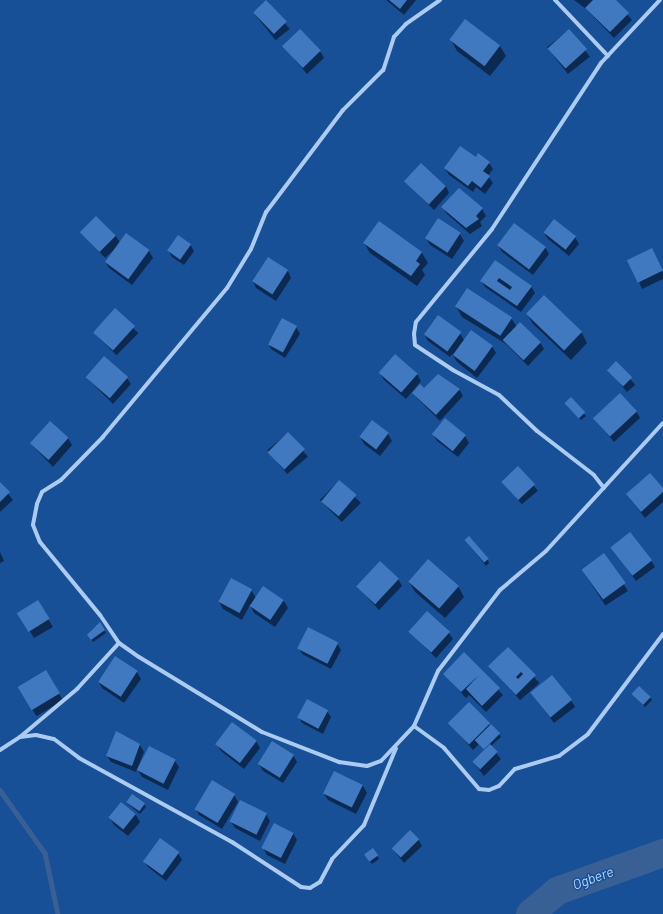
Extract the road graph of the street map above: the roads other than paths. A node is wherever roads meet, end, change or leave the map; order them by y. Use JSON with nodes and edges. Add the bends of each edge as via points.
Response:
{"nodes":[{"id":1,"x":440,"y":0,"type":"edge"},
{"id":2,"x":555,"y":0,"type":"edge"},
{"id":3,"x":660,"y":0,"type":"edge"},
{"id":4,"x":608,"y":56,"type":"junction"},
{"id":5,"x":663,"y":423,"type":"edge"},
{"id":6,"x":604,"y":488,"type":"junction"},
{"id":7,"x":663,"y":634,"type":"edge"},
{"id":8,"x":119,"y":643,"type":"junction"},
{"id":9,"x":414,"y":726,"type":"junction"},
{"id":10,"x":20,"y":737,"type":"junction"},
{"id":11,"x":397,"y":746,"type":"junction"},
{"id":12,"x":0,"y":750,"type":"edge"}],
"edges":[{"from":1,"to":8,"type":"street","via":[[406,24],[394,37],[383,70],[343,110],[266,212],[251,249],[227,288],[103,437],[61,480],[42,492],[33,525],[40,542],[100,615]]},
{"from":2,"to":4,"type":"street"},
{"from":3,"to":4,"type":"street"},
{"from":4,"to":6,"type":"street","via":[[492,229],[416,322],[414,334],[415,345],[453,370],[499,395],[537,431],[594,475]]},
{"from":5,"to":6,"type":"street"},
{"from":6,"to":9,"type":"street","via":[[546,551],[500,590],[438,671]]},
{"from":7,"to":9,"type":"street","via":[[588,734],[559,756],[514,769],[499,786],[489,790],[479,790],[444,748]]},
{"from":8,"to":10,"type":"street","via":[[77,689]]},
{"from":8,"to":11,"type":"street","via":[[167,676],[262,732],[339,762],[367,766],[381,761]]},
{"from":9,"to":11,"type":"street"},
{"from":10,"to":11,"type":"street","via":[[36,735],[54,739],[79,758],[232,842],[300,887],[310,888],[320,882],[332,859],[364,825]]},
{"from":10,"to":12,"type":"street"}]}
